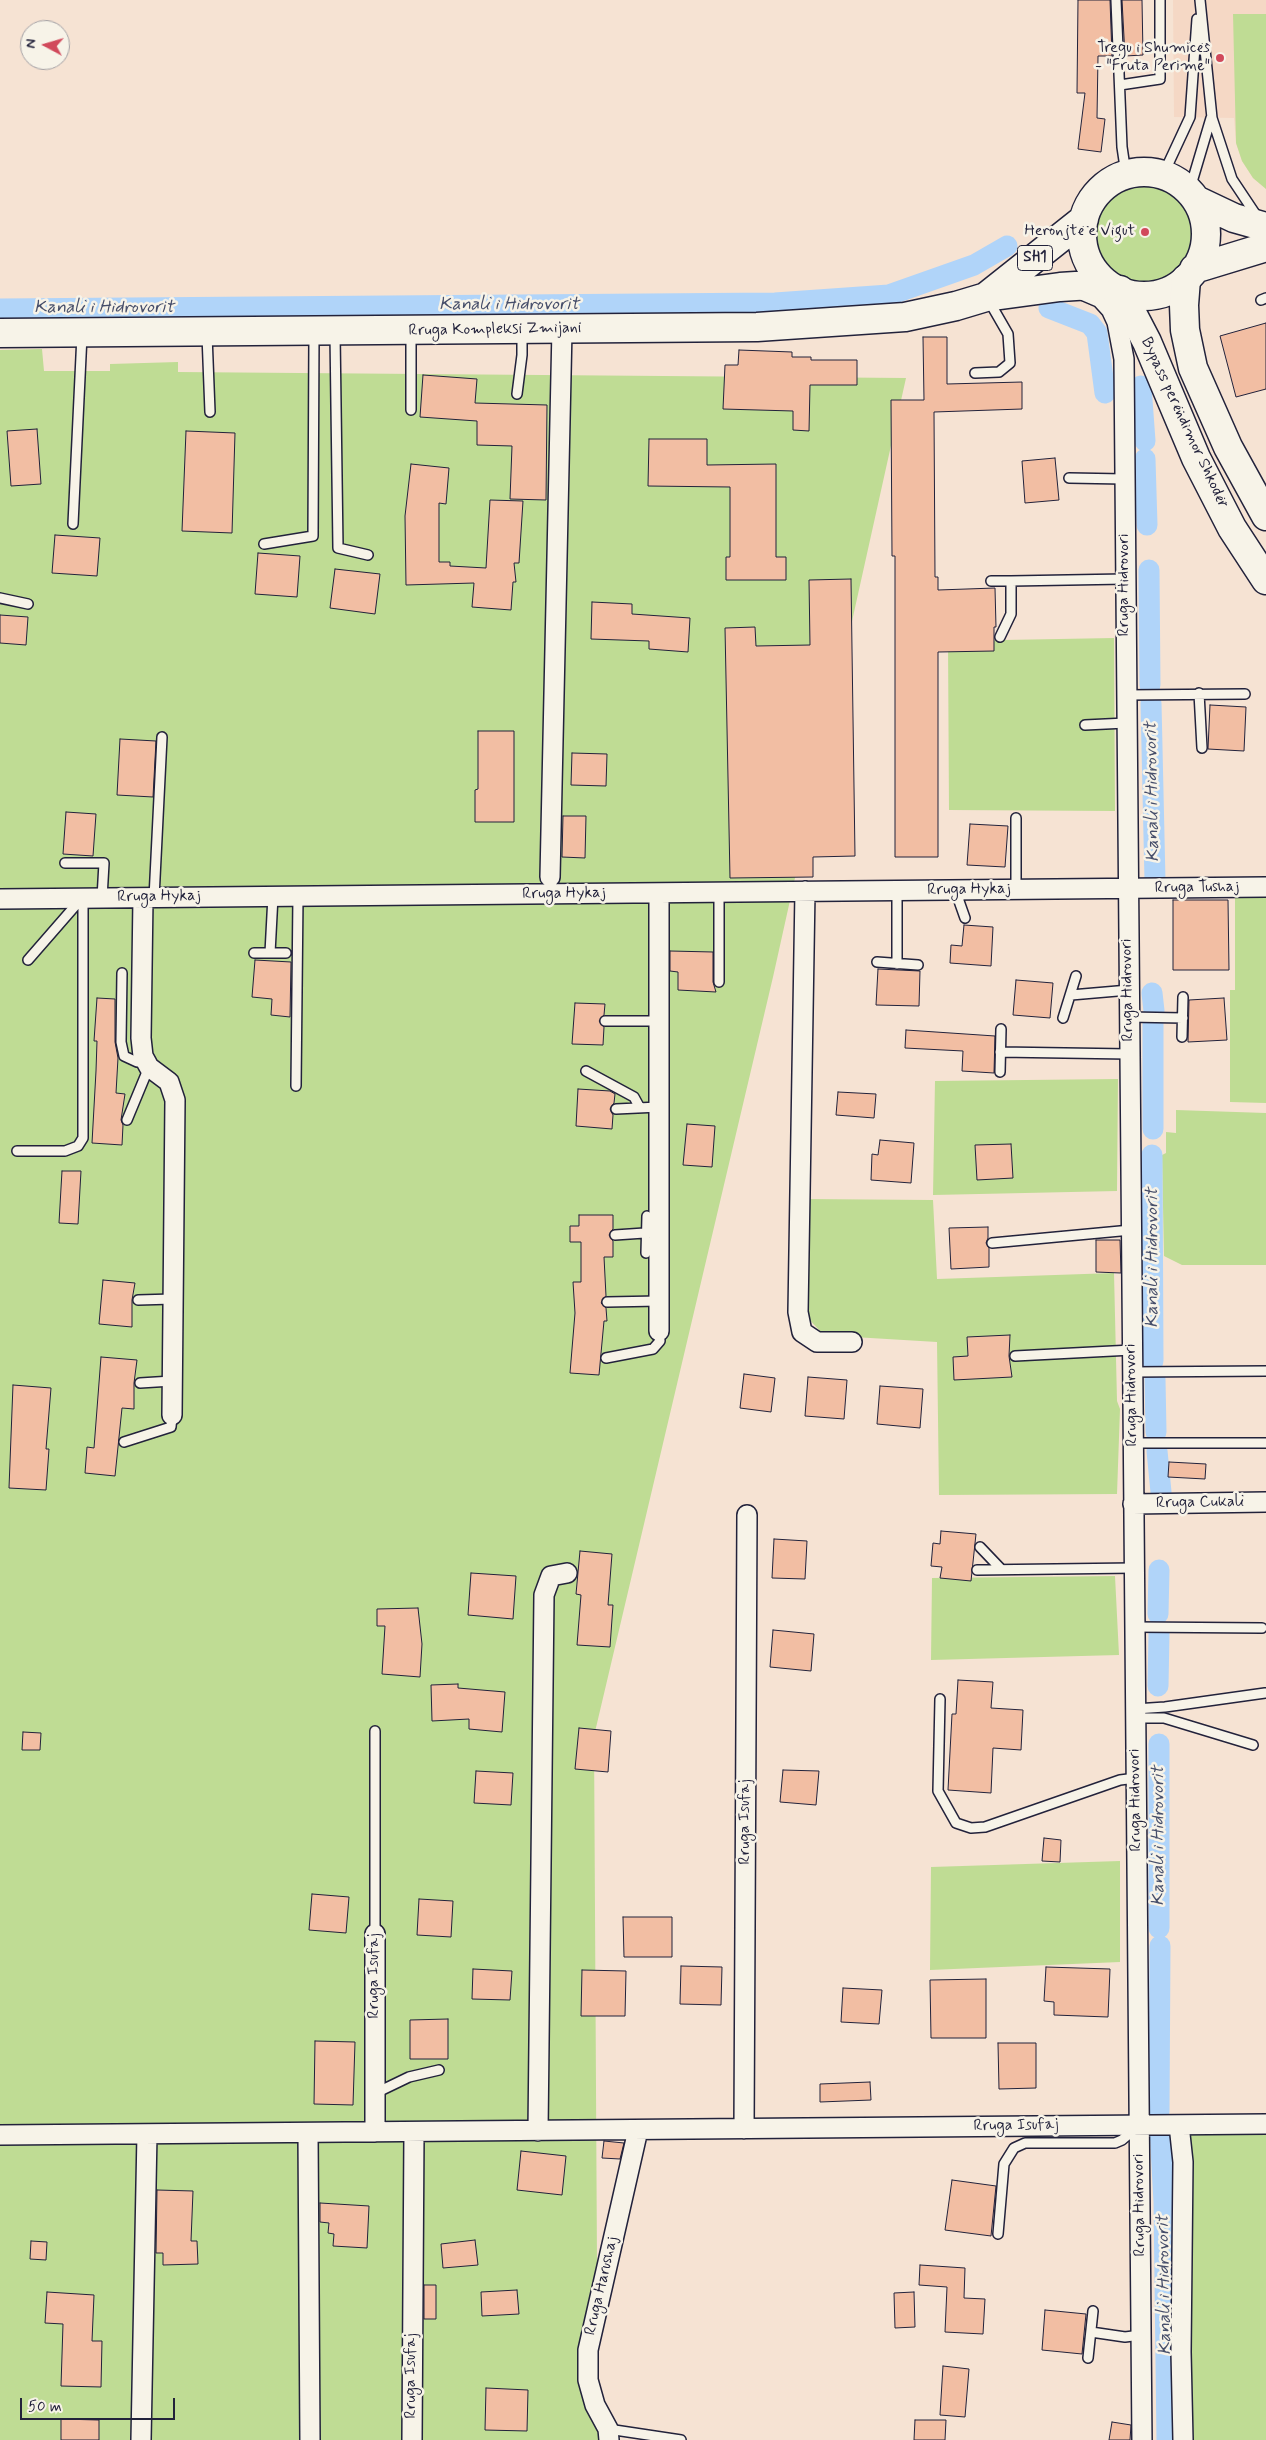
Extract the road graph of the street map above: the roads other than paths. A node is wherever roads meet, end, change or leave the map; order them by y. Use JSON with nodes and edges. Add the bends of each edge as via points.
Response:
{"nodes":[{"id":1,"x":1116,"y":0,"type":"edge"},
{"id":2,"x":1160,"y":0,"type":"edge"},
{"id":3,"x":1199,"y":0,"type":"edge"},
{"id":4,"x":1120,"y":85,"type":"junction"},
{"id":5,"x":1212,"y":118,"type":"junction"},
{"id":6,"x":1126,"y":174,"type":"junction"},
{"id":7,"x":1163,"y":175,"type":"junction"},
{"id":8,"x":1193,"y":196,"type":"junction"},
{"id":9,"x":1084,"y":219,"type":"junction"},
{"id":10,"x":1265,"y":233,"type":"edge"},
{"id":11,"x":1190,"y":274,"type":"junction"},
{"id":12,"x":1070,"y":286,"type":"junction"},
{"id":13,"x":1115,"y":288,"type":"junction"},
{"id":14,"x":986,"y":297,"type":"junction"},
{"id":15,"x":562,"y":329,"type":"junction"},
{"id":16,"x":522,"y":330,"type":"junction"},
{"id":17,"x":411,"y":331,"type":"junction"},
{"id":18,"x":324,"y":332,"type":"junction"},
{"id":19,"x":0,"y":333,"type":"edge"},
{"id":20,"x":207,"y":333,"type":"junction"},
{"id":21,"x":82,"y":334,"type":"junction"},
{"id":22,"x":1122,"y":350,"type":"junction"},
{"id":23,"x":976,"y":373,"type":"dead end"},
{"id":24,"x":517,"y":394,"type":"dead end"},
{"id":25,"x":411,"y":410,"type":"dead end"},
{"id":26,"x":210,"y":412,"type":"dead end"},
{"id":27,"x":1069,"y":478,"type":"dead end"},
{"id":28,"x":1124,"y":479,"type":"junction"},
{"id":29,"x":1266,"y":516,"type":"edge"},
{"id":30,"x":72,"y":524,"type":"dead end"},
{"id":31,"x":264,"y":544,"type":"dead end"},
{"id":32,"x":368,"y":554,"type":"dead end"},
{"id":33,"x":1125,"y":579,"type":"junction"},
{"id":34,"x":1266,"y":580,"type":"edge"},
{"id":35,"x":991,"y":581,"type":"dead end"},
{"id":36,"x":1011,"y":581,"type":"junction"},
{"id":37,"x":0,"y":598,"type":"edge"},
{"id":38,"x":28,"y":604,"type":"dead end"},
{"id":39,"x":1000,"y":638,"type":"dead end"},
{"id":40,"x":1199,"y":693,"type":"junction"},
{"id":41,"x":1245,"y":694,"type":"dead end"},
{"id":42,"x":1126,"y":695,"type":"junction"},
{"id":43,"x":1126,"y":724,"type":"junction"},
{"id":44,"x":1085,"y":725,"type":"dead end"},
{"id":45,"x":162,"y":737,"type":"dead end"},
{"id":46,"x":1202,"y":748,"type":"dead end"},
{"id":47,"x":1016,"y":818,"type":"dead end"},
{"id":48,"x":65,"y":863,"type":"dead end"},
{"id":49,"x":550,"y":877,"type":"dead end"},
{"id":50,"x":1266,"y":887,"type":"edge"},
{"id":51,"x":1128,"y":888,"type":"junction"},
{"id":52,"x":1016,"y":889,"type":"junction"},
{"id":53,"x":897,"y":890,"type":"junction"},
{"id":54,"x":959,"y":890,"type":"junction"},
{"id":55,"x":805,"y":891,"type":"junction"},
{"id":56,"x":719,"y":892,"type":"junction"},
{"id":57,"x":659,"y":893,"type":"junction"},
{"id":58,"x":273,"y":896,"type":"junction"},
{"id":59,"x":298,"y":896,"type":"junction"},
{"id":60,"x":83,"y":898,"type":"junction"},
{"id":61,"x":102,"y":898,"type":"junction"},
{"id":62,"x":148,"y":898,"type":"junction"},
{"id":63,"x":0,"y":899,"type":"edge"},
{"id":64,"x":965,"y":918,"type":"dead end"},
{"id":65,"x":286,"y":952,"type":"dead end"},
{"id":66,"x":254,"y":953,"type":"dead end"},
{"id":67,"x":270,"y":953,"type":"junction"},
{"id":68,"x":28,"y":960,"type":"dead end"},
{"id":69,"x":877,"y":962,"type":"dead end"},
{"id":70,"x":897,"y":964,"type":"junction"},
{"id":71,"x":918,"y":965,"type":"dead end"},
{"id":72,"x":122,"y":973,"type":"dead end"},
{"id":73,"x":1076,"y":976,"type":"dead end"},
{"id":74,"x":720,"y":982,"type":"dead end"},
{"id":75,"x":1129,"y":990,"type":"junction"},
{"id":76,"x":1071,"y":995,"type":"junction"},
{"id":77,"x":1183,"y":997,"type":"dead end"},
{"id":78,"x":1129,"y":1017,"type":"junction"},
{"id":79,"x":1063,"y":1018,"type":"dead end"},
{"id":80,"x":1183,"y":1018,"type":"junction"},
{"id":81,"x":604,"y":1021,"type":"dead end"},
{"id":82,"x":659,"y":1021,"type":"junction"},
{"id":83,"x":1001,"y":1030,"type":"dead end"},
{"id":84,"x":1182,"y":1037,"type":"dead end"},
{"id":85,"x":1000,"y":1052,"type":"junction"},
{"id":86,"x":1129,"y":1054,"type":"junction"},
{"id":87,"x":146,"y":1062,"type":"junction"},
{"id":88,"x":586,"y":1071,"type":"dead end"},
{"id":89,"x":1000,"y":1072,"type":"dead end"},
{"id":90,"x":296,"y":1086,"type":"dead end"},
{"id":91,"x":640,"y":1108,"type":"junction"},
{"id":92,"x":659,"y":1108,"type":"junction"},
{"id":93,"x":616,"y":1109,"type":"dead end"},
{"id":94,"x":127,"y":1120,"type":"dead end"},
{"id":95,"x":17,"y":1151,"type":"dead end"},
{"id":96,"x":647,"y":1216,"type":"dead end"},
{"id":97,"x":1131,"y":1230,"type":"junction"},
{"id":98,"x":653,"y":1232,"type":"junction"},
{"id":99,"x":615,"y":1235,"type":"dead end"},
{"id":100,"x":992,"y":1242,"type":"dead end"},
{"id":101,"x":646,"y":1253,"type":"dead end"},
{"id":102,"x":173,"y":1299,"type":"junction"},
{"id":103,"x":138,"y":1300,"type":"dead end"},
{"id":104,"x":659,"y":1301,"type":"junction"},
{"id":105,"x":607,"y":1302,"type":"dead end"},
{"id":106,"x":659,"y":1331,"type":"joint"},
{"id":107,"x":852,"y":1342,"type":"dead end"},
{"id":108,"x":1132,"y":1350,"type":"junction"},
{"id":109,"x":1015,"y":1356,"type":"dead end"},
{"id":110,"x":606,"y":1358,"type":"dead end"},
{"id":111,"x":1266,"y":1371,"type":"edge"},
{"id":112,"x":1132,"y":1372,"type":"junction"},
{"id":113,"x":172,"y":1381,"type":"junction"},
{"id":114,"x":140,"y":1383,"type":"dead end"},
{"id":115,"x":172,"y":1415,"type":"joint"},
{"id":116,"x":124,"y":1442,"type":"dead end"},
{"id":117,"x":1133,"y":1443,"type":"junction"},
{"id":118,"x":1266,"y":1443,"type":"edge"},
{"id":119,"x":1266,"y":1502,"type":"edge"},
{"id":120,"x":1133,"y":1504,"type":"junction"},
{"id":121,"x":747,"y":1515,"type":"dead end"},
{"id":122,"x":980,"y":1546,"type":"dead end"},
{"id":123,"x":1134,"y":1568,"type":"junction"},
{"id":124,"x":1001,"y":1569,"type":"junction"},
{"id":125,"x":978,"y":1570,"type":"dead end"},
{"id":126,"x":567,"y":1573,"type":"dead end"},
{"id":127,"x":1134,"y":1627,"type":"junction"},
{"id":128,"x":1262,"y":1628,"type":"dead end"},
{"id":129,"x":1265,"y":1693,"type":"edge"},
{"id":130,"x":940,"y":1699,"type":"dead end"},
{"id":131,"x":1135,"y":1714,"type":"junction"},
{"id":132,"x":375,"y":1731,"type":"dead end"},
{"id":133,"x":1253,"y":1744,"type":"dead end"},
{"id":134,"x":1136,"y":1778,"type":"junction"},
{"id":135,"x":375,"y":1934,"type":"joint"},
{"id":136,"x":440,"y":2070,"type":"dead end"},
{"id":137,"x":375,"y":2090,"type":"junction"},
{"id":138,"x":1266,"y":2124,"type":"edge"},
{"id":139,"x":1139,"y":2125,"type":"junction"},
{"id":140,"x":1179,"y":2125,"type":"junction"},
{"id":141,"x":744,"y":2129,"type":"junction"},
{"id":142,"x":638,"y":2130,"type":"junction"},
{"id":143,"x":538,"y":2131,"type":"junction"},
{"id":144,"x":375,"y":2132,"type":"junction"},
{"id":145,"x":414,"y":2132,"type":"junction"},
{"id":146,"x":308,"y":2133,"type":"junction"},
{"id":147,"x":147,"y":2134,"type":"junction"},
{"id":148,"x":0,"y":2136,"type":"edge"},
{"id":149,"x":998,"y":2234,"type":"dead end"},
{"id":150,"x":1093,"y":2311,"type":"dead end"},
{"id":151,"x":1091,"y":2332,"type":"junction"},
{"id":152,"x":1141,"y":2335,"type":"junction"},
{"id":153,"x":1088,"y":2358,"type":"dead end"},
{"id":154,"x":608,"y":2434,"type":"edge"},
{"id":155,"x":141,"y":2440,"type":"edge"},
{"id":156,"x":310,"y":2440,"type":"edge"},
{"id":157,"x":412,"y":2440,"type":"edge"},
{"id":158,"x":682,"y":2440,"type":"edge"},
{"id":159,"x":1142,"y":2440,"type":"edge"},
{"id":160,"x":1183,"y":2440,"type":"edge"}],
"edges":[{"from":1,"to":4,"type":"lane"},
{"from":2,"to":4,"type":"lane","via":[[1160,79]]},
{"from":3,"to":5,"type":"lane"},
{"from":3,"to":7,"type":"lane","via":[[1190,117]]},
{"from":4,"to":6,"type":"lane"},
{"from":5,"to":8,"type":"lane"},
{"from":5,"to":10,"type":"lane","via":[[1232,179]]},
{"from":6,"to":7,"type":"main road","number":"SH1","via":[[1151,172]]},
{"from":6,"to":9,"type":"main road","number":"SH1","via":[[1106,184],[1092,200]]},
{"from":7,"to":8,"type":"main road","number":"SH1","via":[[1182,184]]},
{"from":8,"to":10,"type":"main road","number":"SH1"},
{"from":8,"to":11,"type":"main road","via":[[1203,217],[1206,235],[1202,253]]},
{"from":9,"to":13,"type":"main road","number":"SH1","via":[[1082,237],[1086,255],[1094,271]]},
{"from":9,"to":14,"type":"main road","name":"Rruga Kompleksi Zmijani","number":"SH1"},
{"from":10,"to":11,"type":"main road","number":"SH1"},
{"from":11,"to":13,"type":"main road","number":"SH1","via":[[1165,292],[1154,295],[1129,294]]},
{"from":11,"to":29,"type":"main road","name":"Bypass perëndimor Shkodër","via":[[1184,305],[1185,330],[1193,368],[1228,447]]},
{"from":12,"to":13,"type":"main road","name":"Rruga Kompleksi Zmijani","number":"SH1"},
{"from":12,"to":14,"type":"main road","name":"Rruga Kompleksi Zmijani","number":"SH1"},
{"from":12,"to":22,"type":"street","name":"Rruga Hidrovori","via":[[1102,298],[1111,309]]},
{"from":13,"to":22,"type":"street","name":"Rruga Hidrovori","via":[[1124,326]]},
{"from":13,"to":34,"type":"main road","name":"Bypass perëndimor Shkodër","via":[[1147,342],[1196,458],[1232,528]]},
{"from":14,"to":15,"type":"main road","name":"Rruga Kompleksi Zmijani","number":"SH1","via":[[905,317],[854,322],[757,327]]},
{"from":14,"to":23,"type":"lane","via":[[1008,334],[1010,363],[999,372]]},
{"from":15,"to":16,"type":"main road","name":"Rruga Kompleksi Zmijani","number":"SH1"},
{"from":15,"to":49,"type":"street"},
{"from":16,"to":17,"type":"main road","name":"Rruga Kompleksi Zmijani","number":"SH1"},
{"from":16,"to":24,"type":"lane"},
{"from":17,"to":18,"type":"main road","name":"Rruga Kompleksi Zmijani","number":"SH1"},
{"from":17,"to":25,"type":"lane"},
{"from":18,"to":20,"type":"main road","name":"Rruga Kompleksi Zmijani","number":"SH1"},
{"from":18,"to":31,"type":"lane","via":[[313,536]]},
{"from":18,"to":32,"type":"lane","via":[[338,548]]},
{"from":19,"to":21,"type":"main road","name":"Rruga Kompleksi Zmijani","number":"SH1"},
{"from":20,"to":21,"type":"main road","name":"Rruga Kompleksi Zmijani","number":"SH1"},
{"from":20,"to":26,"type":"lane"},
{"from":21,"to":30,"type":"lane"},
{"from":22,"to":28,"type":"street","name":"Rruga Hidrovori"},
{"from":27,"to":28,"type":"lane"},
{"from":28,"to":33,"type":"street","name":"Rruga Hidrovori"},
{"from":33,"to":36,"type":"lane"},
{"from":33,"to":42,"type":"street","name":"Rruga Hidrovori"},
{"from":35,"to":36,"type":"lane"},
{"from":36,"to":39,"type":"lane","via":[[1011,614]]},
{"from":37,"to":38,"type":"lane"},
{"from":40,"to":41,"type":"lane"},
{"from":40,"to":42,"type":"lane"},
{"from":40,"to":46,"type":"lane"},
{"from":42,"to":43,"type":"street","name":"Rruga Hidrovori"},
{"from":43,"to":44,"type":"lane"},
{"from":43,"to":51,"type":"street","name":"Rruga Hidrovori"},
{"from":45,"to":62,"type":"lane"},
{"from":47,"to":52,"type":"lane"},
{"from":48,"to":61,"type":"lane","via":[[104,863]]},
{"from":50,"to":51,"type":"street","name":"Rruga Tushaj"},
{"from":51,"to":52,"type":"street","name":"Rruga Hykaj"},
{"from":51,"to":75,"type":"street","name":"Rruga Hidrovori"},
{"from":52,"to":54,"type":"street","name":"Rruga Hykaj"},
{"from":53,"to":54,"type":"street","name":"Rruga Hykaj"},
{"from":53,"to":55,"type":"street","name":"Rruga Hykaj"},
{"from":53,"to":70,"type":"lane"},
{"from":54,"to":64,"type":"lane"},
{"from":55,"to":56,"type":"street","name":"Rruga Hykaj"},
{"from":55,"to":107,"type":"street","via":[[798,1312],[802,1332],[817,1342]]},
{"from":56,"to":57,"type":"street","name":"Rruga Hykaj"},
{"from":56,"to":74,"type":"lane"},
{"from":57,"to":59,"type":"street","name":"Rruga Hykaj"},
{"from":57,"to":82,"type":"street"},
{"from":58,"to":59,"type":"street","name":"Rruga Hykaj"},
{"from":58,"to":62,"type":"street","name":"Rruga Hykaj"},
{"from":58,"to":67,"type":"lane"},
{"from":59,"to":90,"type":"lane"},
{"from":60,"to":61,"type":"street","name":"Rruga Hykaj"},
{"from":60,"to":63,"type":"street","name":"Rruga Hykaj"},
{"from":60,"to":68,"type":"lane"},
{"from":60,"to":95,"type":"lane","via":[[83,1138],[78,1146],[65,1151]]},
{"from":61,"to":62,"type":"street","name":"Rruga Hykaj"},
{"from":62,"to":87,"type":"street","via":[[141,1038]]},
{"from":65,"to":67,"type":"lane"},
{"from":66,"to":67,"type":"lane"},
{"from":69,"to":70,"type":"lane"},
{"from":70,"to":71,"type":"lane"},
{"from":72,"to":87,"type":"lane","via":[[121,1042],[124,1056]]},
{"from":73,"to":76,"type":"lane"},
{"from":75,"to":76,"type":"lane"},
{"from":75,"to":78,"type":"street","name":"Rruga Hidrovori"},
{"from":76,"to":79,"type":"lane"},
{"from":77,"to":80,"type":"lane"},
{"from":78,"to":80,"type":"lane"},
{"from":78,"to":86,"type":"street","name":"Rruga Hidrovori"},
{"from":80,"to":84,"type":"lane"},
{"from":81,"to":82,"type":"lane"},
{"from":82,"to":92,"type":"street"},
{"from":83,"to":85,"type":"lane"},
{"from":85,"to":86,"type":"lane"},
{"from":85,"to":89,"type":"lane"},
{"from":86,"to":97,"type":"street","name":"Rruga Hidrovori"},
{"from":87,"to":94,"type":"lane"},
{"from":87,"to":102,"type":"street","via":[[169,1082],[175,1100]]},
{"from":88,"to":91,"type":"lane","via":[[634,1097]]},
{"from":91,"to":92,"type":"lane"},
{"from":91,"to":93,"type":"lane"},
{"from":92,"to":98,"type":"street"},
{"from":96,"to":98,"type":"lane"},
{"from":97,"to":100,"type":"lane"},
{"from":97,"to":108,"type":"street","name":"Rruga Hidrovori"},
{"from":98,"to":99,"type":"lane"},
{"from":98,"to":101,"type":"lane"},
{"from":98,"to":104,"type":"street"},
{"from":102,"to":103,"type":"lane"},
{"from":102,"to":113,"type":"street"},
{"from":104,"to":105,"type":"lane"},
{"from":104,"to":106,"type":"street"},
{"from":106,"to":110,"type":"lane","via":[[660,1341],[653,1349]]},
{"from":108,"to":109,"type":"lane"},
{"from":108,"to":112,"type":"street","name":"Rruga Hidrovori"},
{"from":111,"to":112,"type":"lane"},
{"from":112,"to":117,"type":"street","name":"Rruga Hidrovori"},
{"from":113,"to":114,"type":"lane"},
{"from":113,"to":115,"type":"street"},
{"from":115,"to":116,"type":"lane","via":[[171,1426]]},
{"from":117,"to":118,"type":"lane"},
{"from":117,"to":120,"type":"street","name":"Rruga Hidrovori"},
{"from":119,"to":120,"type":"street","name":"Rruga Cukali"},
{"from":120,"to":123,"type":"street","name":"Rruga Hidrovori"},
{"from":121,"to":141,"type":"street","name":"Rruga Isufaj"},
{"from":122,"to":124,"type":"lane"},
{"from":123,"to":124,"type":"lane"},
{"from":123,"to":127,"type":"street","name":"Rruga Hidrovori"},
{"from":124,"to":125,"type":"lane"},
{"from":126,"to":143,"type":"street","via":[[551,1576],[544,1595]]},
{"from":127,"to":128,"type":"lane"},
{"from":127,"to":131,"type":"street","name":"Rruga Hidrovori"},
{"from":129,"to":131,"type":"lane"},
{"from":130,"to":134,"type":"lane","via":[[938,1791],[956,1823],[971,1828],[985,1827],[1120,1780]]},
{"from":131,"to":133,"type":"lane","via":[[1164,1718]]},
{"from":131,"to":134,"type":"street","name":"Rruga Hidrovori"},
{"from":132,"to":135,"type":"lane","name":"Rruga Isufaj"},
{"from":134,"to":139,"type":"street","name":"Rruga Hidrovori"},
{"from":135,"to":137,"type":"street","name":"Rruga Isufaj"},
{"from":136,"to":137,"type":"lane"},
{"from":137,"to":144,"type":"street","name":"Rruga Isufaj"},
{"from":138,"to":140,"type":"street","name":"Rruga Isufaj"},
{"from":139,"to":140,"type":"street","name":"Rruga Isufaj"},
{"from":139,"to":141,"type":"street","name":"Rruga Isufaj"},
{"from":139,"to":149,"type":"lane","via":[[1115,2143],[1025,2143],[1014,2148],[1004,2164]]},
{"from":139,"to":152,"type":"street","name":"Rruga Hidrovori"},
{"from":140,"to":160,"type":"street","via":[[1183,2162]]},
{"from":141,"to":142,"type":"street","name":"Rruga Isufaj"},
{"from":142,"to":143,"type":"street","name":"Rruga Isufaj"},
{"from":142,"to":154,"type":"street","name":"Rruga Harushaj","via":[[588,2350],[588,2380]]},
{"from":143,"to":145,"type":"street","name":"Rruga Isufaj"},
{"from":144,"to":145,"type":"street","name":"Rruga Isufaj"},
{"from":144,"to":146,"type":"street","name":"Rruga Isufaj"},
{"from":145,"to":157,"type":"street","name":"Rruga Isufaj"},
{"from":146,"to":147,"type":"street","name":"Rruga Isufaj"},
{"from":146,"to":156,"type":"street"},
{"from":147,"to":148,"type":"street","name":"Rruga Isufaj"},
{"from":147,"to":155,"type":"street"},
{"from":150,"to":151,"type":"lane"},
{"from":151,"to":152,"type":"lane"},
{"from":151,"to":153,"type":"lane"},
{"from":152,"to":159,"type":"street","name":"Rruga Hidrovori"},
{"from":154,"to":158,"type":"lane"}]}
